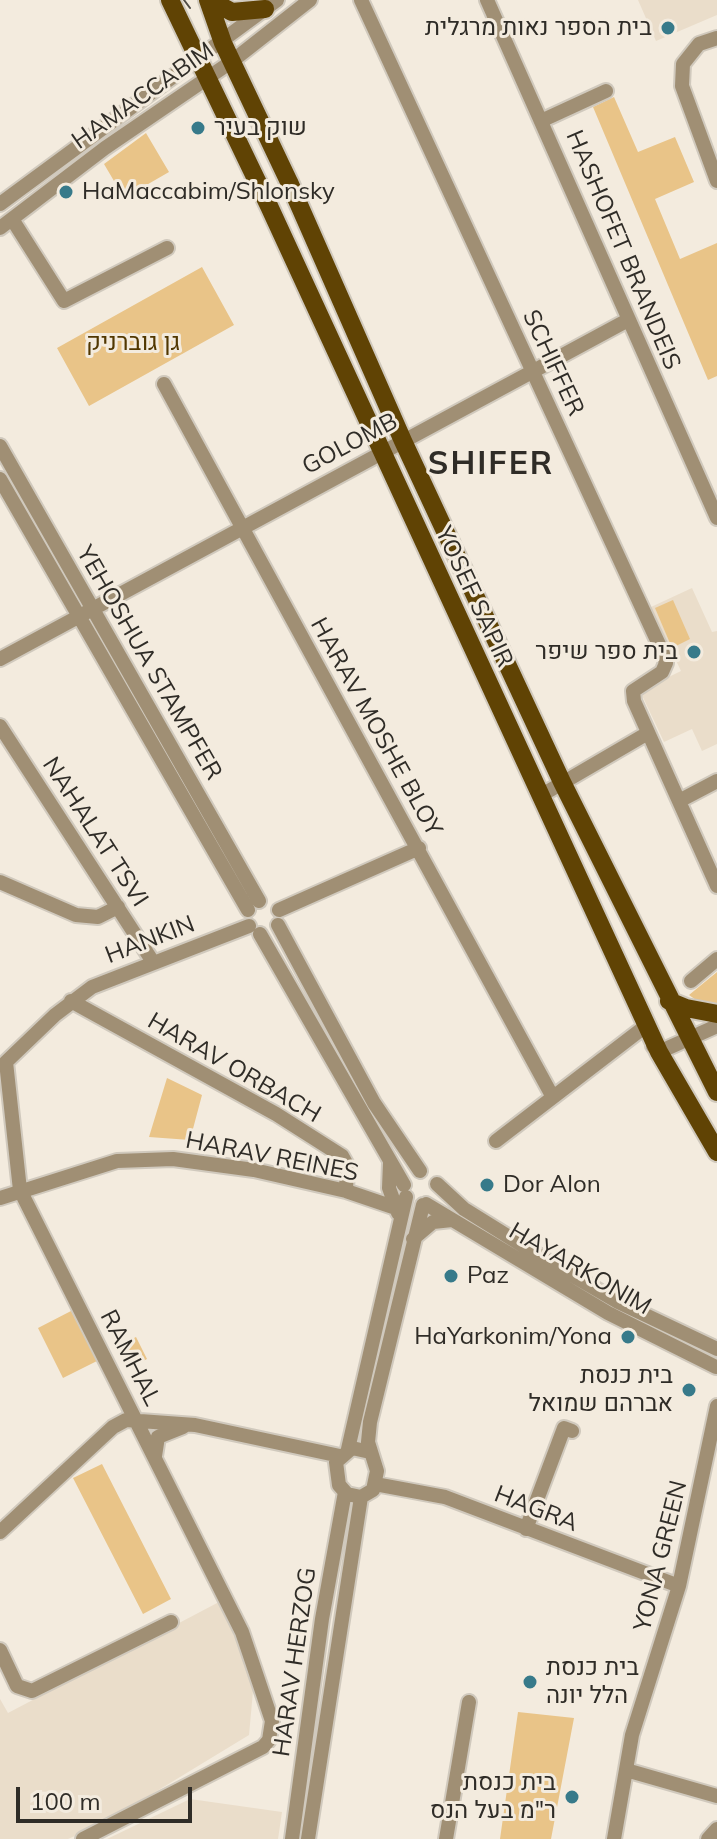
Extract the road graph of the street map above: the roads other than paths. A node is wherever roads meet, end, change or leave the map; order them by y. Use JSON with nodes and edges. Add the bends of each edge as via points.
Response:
{"nodes":[{"id":1,"x":170,"y":0,"type":"edge"},
{"id":2,"x":209,"y":0,"type":"edge"},
{"id":3,"x":310,"y":0,"type":"edge"},
{"id":4,"x":361,"y":0,"type":"edge"},
{"id":5,"x":487,"y":0,"type":"edge"},
{"id":6,"x":271,"y":5,"type":"edge"},
{"id":7,"x":717,"y":38,"type":"edge"},
{"id":8,"x":223,"y":43,"type":"junction"},
{"id":9,"x":199,"y":58,"type":"junction"},
{"id":10,"x":231,"y":62,"type":"junction"},
{"id":11,"x":208,"y":78,"type":"junction"},
{"id":12,"x":606,"y":91,"type":"dead end"},
{"id":13,"x":543,"y":120,"type":"junction"},
{"id":14,"x":717,"y":181,"type":"edge"},
{"id":15,"x":0,"y":204,"type":"edge"},
{"id":16,"x":6,"y":223,"type":"edge"},
{"id":17,"x":167,"y":248,"type":"dead end"},
{"id":18,"x":628,"y":320,"type":"junction"},
{"id":19,"x":532,"y":371,"type":"junction"},
{"id":20,"x":164,"y":384,"type":"dead end"},
{"id":21,"x":403,"y":441,"type":"junction"},
{"id":22,"x":0,"y":446,"type":"edge"},
{"id":23,"x":381,"y":453,"type":"junction"},
{"id":24,"x":4,"y":462,"type":"edge"},
{"id":25,"x":0,"y":479,"type":"edge"},
{"id":26,"x":717,"y":518,"type":"edge"},
{"id":27,"x":240,"y":528,"type":"junction"},
{"id":28,"x":92,"y":607,"type":"junction"},
{"id":29,"x":78,"y":616,"type":"junction"},
{"id":30,"x":0,"y":659,"type":"edge"},
{"id":31,"x":0,"y":726,"type":"edge"},
{"id":32,"x":648,"y":733,"type":"junction"},
{"id":33,"x":717,"y":781,"type":"edge"},
{"id":34,"x":562,"y":782,"type":"junction"},
{"id":35,"x":540,"y":796,"type":"junction"},
{"id":36,"x":679,"y":801,"type":"junction"},
{"id":37,"x":419,"y":848,"type":"junction"},
{"id":38,"x":0,"y":882,"type":"edge"},
{"id":39,"x":717,"y":886,"type":"edge"},
{"id":40,"x":118,"y":907,"type":"junction"},
{"id":41,"x":254,"y":918,"type":"junction"},
{"id":42,"x":278,"y":918,"type":"junction"},
{"id":43,"x":717,"y":959,"type":"edge"},
{"id":44,"x":153,"y":962,"type":"junction"},
{"id":45,"x":691,"y":981,"type":"dead end"},
{"id":46,"x":71,"y":1001,"type":"junction"},
{"id":47,"x":669,"y":1001,"type":"junction"},
{"id":48,"x":717,"y":1014,"type":"edge"},
{"id":49,"x":717,"y":1026,"type":"edge"},
{"id":50,"x":640,"y":1031,"type":"junction"},
{"id":51,"x":689,"y":1038,"type":"junction"},
{"id":52,"x":659,"y":1052,"type":"junction"},
{"id":53,"x":717,"y":1058,"type":"edge"},
{"id":54,"x":3,"y":1060,"type":"edge"},
{"id":55,"x":717,"y":1085,"type":"edge"},
{"id":56,"x":550,"y":1092,"type":"dead end"},
{"id":57,"x":717,"y":1092,"type":"edge"},
{"id":58,"x":496,"y":1141,"type":"dead end"},
{"id":59,"x":717,"y":1152,"type":"edge"},
{"id":60,"x":390,"y":1163,"type":"junction"},
{"id":61,"x":420,"y":1171,"type":"junction"},
{"id":62,"x":437,"y":1184,"type":"junction"},
{"id":63,"x":20,"y":1190,"type":"junction"},
{"id":64,"x":346,"y":1191,"type":"junction"},
{"id":65,"x":402,"y":1196,"type":"junction"},
{"id":66,"x":0,"y":1198,"type":"edge"},
{"id":67,"x":425,"y":1204,"type":"junction"},
{"id":68,"x":452,"y":1220,"type":"junction"},
{"id":69,"x":413,"y":1240,"type":"junction"},
{"id":70,"x":717,"y":1349,"type":"edge"},
{"id":71,"x":717,"y":1370,"type":"edge"},
{"id":72,"x":717,"y":1406,"type":"edge"},
{"id":73,"x":137,"y":1419,"type":"junction"},
{"id":74,"x":716,"y":1421,"type":"edge"},
{"id":75,"x":195,"y":1425,"type":"junction"},
{"id":76,"x":572,"y":1431,"type":"dead end"},
{"id":77,"x":344,"y":1452,"type":"junction"},
{"id":78,"x":370,"y":1452,"type":"junction"},
{"id":79,"x":155,"y":1456,"type":"junction"},
{"id":80,"x":375,"y":1484,"type":"junction"},
{"id":81,"x":345,"y":1492,"type":"junction"},
{"id":82,"x":361,"y":1497,"type":"junction"},
{"id":83,"x":526,"y":1529,"type":"junction"},
{"id":84,"x":0,"y":1532,"type":"edge"},
{"id":85,"x":679,"y":1586,"type":"junction"},
{"id":86,"x":171,"y":1622,"type":"dead end"},
{"id":87,"x":0,"y":1650,"type":"edge"},
{"id":88,"x":469,"y":1702,"type":"dead end"},
{"id":89,"x":626,"y":1770,"type":"junction"},
{"id":90,"x":717,"y":1796,"type":"edge"},
{"id":91,"x":717,"y":1829,"type":"edge"},
{"id":92,"x":83,"y":1839,"type":"edge"},
{"id":93,"x":292,"y":1839,"type":"edge"},
{"id":94,"x":308,"y":1839,"type":"edge"},
{"id":95,"x":446,"y":1839,"type":"edge"},
{"id":96,"x":614,"y":1839,"type":"edge"},
{"id":97,"x":708,"y":1839,"type":"edge"}],
"edges":[{"from":1,"to":9,"type":"main road","name":"YOSEF SAPIR"},
{"from":2,"to":6,"type":"main road","via":[[232,12]]},
{"from":2,"to":8,"type":"main road","name":"YOSEF SAPIR"},
{"from":3,"to":10,"type":"street","name":"HAMACCABIM"},
{"from":4,"to":19,"type":"street","name":"SCHIFFER"},
{"from":5,"to":13,"type":"street","name":"HASHOFET BRANDEIS"},
{"from":6,"to":8,"type":"street","name":"HAMACCABIM"},
{"from":7,"to":14,"type":"street","via":[[699,44],[683,64],[682,86]]},
{"from":8,"to":9,"type":"street","name":"HAMACCABIM"},
{"from":8,"to":10,"type":"main road","name":"YOSEF SAPIR"},
{"from":9,"to":11,"type":"main road","name":"YOSEF SAPIR"},
{"from":9,"to":15,"type":"street","name":"HAMACCABIM"},
{"from":10,"to":11,"type":"street","name":"HAMACCABIM"},
{"from":10,"to":21,"type":"main road","name":"YOSEF SAPIR"},
{"from":11,"to":16,"type":"street","name":"HAMACCABIM"},
{"from":11,"to":23,"type":"main road","name":"YOSEF SAPIR"},
{"from":12,"to":13,"type":"street"},
{"from":13,"to":18,"type":"street","name":"HASHOFET BRANDEIS"},
{"from":16,"to":17,"type":"street","via":[[64,301]]},
{"from":18,"to":19,"type":"street","name":"GOLOMB"},
{"from":18,"to":26,"type":"street","name":"HASHOFET BRANDEIS"},
{"from":19,"to":21,"type":"street","name":"GOLOMB"},
{"from":19,"to":32,"type":"street","name":"SCHIFFER","via":[[666,663],[662,672],[633,691]]},
{"from":20,"to":27,"type":"street","name":"HARAV MOSHE BLOY"},
{"from":21,"to":23,"type":"street","name":"GOLOMB"},
{"from":21,"to":34,"type":"main road","name":"YOSEF SAPIR"},
{"from":22,"to":24,"type":"street","name":"YEHOSHUA STAMPFER"},
{"from":23,"to":27,"type":"street","name":"GOLOMB"},
{"from":23,"to":35,"type":"main road","name":"YOSEF SAPIR"},
{"from":24,"to":28,"type":"street","name":"YEHOSHUA STAMPFER"},
{"from":25,"to":29,"type":"street","name":"YEHOSHUA STAMPFER"},
{"from":27,"to":28,"type":"street","name":"GOLOMB"},
{"from":27,"to":37,"type":"street","name":"HARAV MOSHE BLOY"},
{"from":28,"to":29,"type":"street","name":"GOLOMB"},
{"from":28,"to":41,"type":"street","name":"YEHOSHUA STAMPFER"},
{"from":29,"to":30,"type":"street","name":"GOLOMB"},
{"from":29,"to":41,"type":"street","name":"YEHOSHUA STAMPFER"},
{"from":31,"to":40,"type":"street","name":"NAHALAT TSVI"},
{"from":32,"to":34,"type":"street"},
{"from":32,"to":36,"type":"street"},
{"from":33,"to":36,"type":"street"},
{"from":34,"to":35,"type":"street"},
{"from":34,"to":47,"type":"main road","name":"YOSEF SAPIR"},
{"from":35,"to":50,"type":"main road","name":"YOSEF SAPIR"},
{"from":36,"to":39,"type":"street"},
{"from":37,"to":42,"type":"street"},
{"from":37,"to":56,"type":"street","name":"HARAV MOSHE BLOY"},
{"from":38,"to":40,"type":"street","via":[[76,915],[98,917]]},
{"from":40,"to":44,"type":"street","name":"NAHALAT TSVI"},
{"from":41,"to":42,"type":"street","name":"HANKIN","via":[[273,931]]},
{"from":41,"to":42,"type":"street","via":[[271,902]]},
{"from":41,"to":44,"type":"street","name":"HANKIN"},
{"from":41,"to":60,"type":"street","name":"YEHOSHUA STAMPFER"},
{"from":42,"to":61,"type":"street","via":[[374,1103]]},
{"from":43,"to":45,"type":"street"},
{"from":44,"to":46,"type":"street","name":"HANKIN"},
{"from":46,"to":54,"type":"street","name":"RAMHAL"},
{"from":46,"to":64,"type":"street","name":"HARAV ORBACH","via":[[342,1156]]},
{"from":47,"to":48,"type":"main road"},
{"from":47,"to":51,"type":"main road","name":"YOSEF SAPIR"},
{"from":49,"to":51,"type":"street"},
{"from":50,"to":52,"type":"main road","name":"YOSEF SAPIR"},
{"from":50,"to":58,"type":"street"},
{"from":51,"to":52,"type":"street"},
{"from":51,"to":57,"type":"main road","name":"YOSEF SAPIR"},
{"from":52,"to":59,"type":"main road","name":"YOSEF SAPIR"},
{"from":53,"to":55,"type":"main road"},
{"from":54,"to":63,"type":"street","name":"RAMHAL"},
{"from":60,"to":65,"type":"street","name":"YEHOSHUA STAMPFER"},
{"from":60,"to":65,"type":"street","via":[[389,1188]]},
{"from":61,"to":62,"type":"street"},
{"from":61,"to":65,"type":"street","via":[[410,1175]]},
{"from":62,"to":67,"type":"street","via":[[435,1198]]},
{"from":62,"to":70,"type":"street","name":"HAYARKONIM","via":[[464,1209],[546,1260],[618,1302]]},
{"from":63,"to":64,"type":"street","name":"HARAV REINES","via":[[117,1161],[173,1159]]},
{"from":63,"to":66,"type":"street","name":"HARAV REINES"},
{"from":63,"to":73,"type":"street","name":"RAMHAL"},
{"from":64,"to":65,"type":"street","name":"HARAV REINES"},
{"from":65,"to":67,"type":"street"},
{"from":65,"to":77,"type":"street","name":"HARAV HERZOG","via":[[401,1223]]},
{"from":67,"to":68,"type":"street","name":"HAYARKONIM"},
{"from":67,"to":69,"type":"street"},
{"from":68,"to":69,"type":"street","via":[[433,1222]]},
{"from":68,"to":71,"type":"street","name":"HAYARKONIM","via":[[608,1313]]},
{"from":69,"to":78,"type":"street","via":[[370,1422]]},
{"from":72,"to":74,"type":"street","name":"YONA GREEN"},
{"from":73,"to":75,"type":"street"},
{"from":73,"to":79,"type":"street","name":"RAMHAL"},
{"from":73,"to":84,"type":"street","via":[[113,1427]]},
{"from":74,"to":85,"type":"street","name":"YONA GREEN"},
{"from":75,"to":77,"type":"street"},
{"from":75,"to":79,"type":"street","via":[[158,1437]]},
{"from":76,"to":83,"type":"street","via":[[564,1428]]},
{"from":77,"to":78,"type":"street"},
{"from":77,"to":81,"type":"street","name":"HARAV HERZOG","via":[[335,1469]]},
{"from":78,"to":80,"type":"street","via":[[377,1464]]},
{"from":79,"to":92,"type":"street","name":"RAMHAL","via":[[248,1646],[272,1731],[263,1747]]},
{"from":80,"to":82,"type":"street"},
{"from":80,"to":83,"type":"street","name":"HAGRA","via":[[445,1497]]},
{"from":81,"to":82,"type":"street"},
{"from":81,"to":93,"type":"street","name":"HARAV HERZOG"},
{"from":82,"to":94,"type":"street","name":"HARAV HERZOG"},
{"from":83,"to":85,"type":"street","name":"HAGRA"},
{"from":85,"to":89,"type":"street","name":"YONA GREEN"},
{"from":86,"to":87,"type":"street","via":[[27,1691],[17,1686]]},
{"from":88,"to":95,"type":"street"},
{"from":89,"to":90,"type":"street"},
{"from":89,"to":96,"type":"street","name":"YONA GREEN"},
{"from":91,"to":97,"type":"street"}]}
